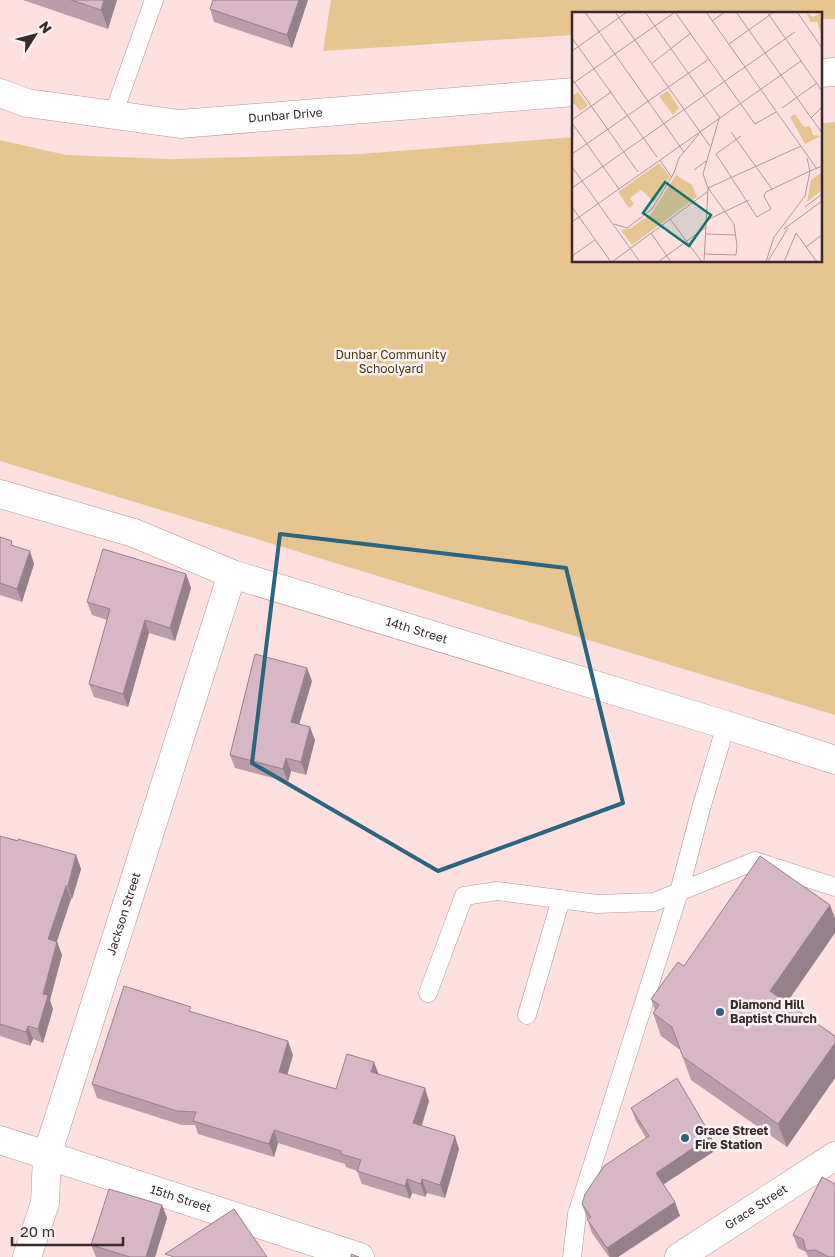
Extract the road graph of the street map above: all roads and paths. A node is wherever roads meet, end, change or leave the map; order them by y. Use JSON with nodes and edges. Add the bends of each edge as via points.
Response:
{"nodes":[{"id":1,"x":154,"y":0,"type":"edge"},
{"id":2,"x":835,"y":72,"type":"edge"},
{"id":3,"x":822,"y":73,"type":"edge"},
{"id":4,"x":572,"y":92,"type":"edge"},
{"id":5,"x":0,"y":93,"type":"edge"},
{"id":6,"x":113,"y":115,"type":"junction"},
{"id":7,"x":0,"y":494,"type":"edge"},
{"id":8,"x":232,"y":574,"type":"junction"},
{"id":9,"x":726,"y":725,"type":"junction"},
{"id":10,"x":835,"y":760,"type":"edge"},
{"id":11,"x":835,"y":887,"type":"edge"},
{"id":12,"x":679,"y":892,"type":"junction"},
{"id":13,"x":561,"y":900,"type":"junction"},
{"id":14,"x":428,"y":993,"type":"dead end"},
{"id":15,"x":527,"y":1014,"type":"dead end"},
{"id":16,"x":0,"y":1140,"type":"edge"},
{"id":17,"x":47,"y":1156,"type":"junction"},
{"id":18,"x":835,"y":1156,"type":"edge"},
{"id":19,"x":692,"y":1254,"type":"edge"},
{"id":20,"x":27,"y":1257,"type":"edge"},
{"id":21,"x":360,"y":1257,"type":"edge"},
{"id":22,"x":572,"y":1257,"type":"edge"}],
"edges":[{"from":1,"to":6,"type":"lane"},
{"from":2,"to":3,"type":"street"},
{"from":4,"to":6,"type":"street","name":"Dunbar Drive","via":[[180,124]]},
{"from":5,"to":6,"type":"street","name":"Dunbar Drive","via":[[27,103]]},
{"from":7,"to":8,"type":"street","name":"14th Street","via":[[134,533]]},
{"from":8,"to":9,"type":"street","name":"14th Street"},
{"from":8,"to":17,"type":"street","name":"Jackson Street"},
{"from":9,"to":10,"type":"street","name":"14th Street"},
{"from":9,"to":12,"type":"lane"},
{"from":11,"to":12,"type":"lane","via":[[755,861]]},
{"from":12,"to":13,"type":"lane","via":[[654,902],[598,904]]},
{"from":12,"to":22,"type":"lane","via":[[577,1214]]},
{"from":13,"to":14,"type":"lane","via":[[497,891],[464,896]]},
{"from":13,"to":15,"type":"lane"},
{"from":16,"to":17,"type":"street","name":"15th Street"},
{"from":17,"to":20,"type":"street","name":"Jackson Street","via":[[45,1203]]},
{"from":17,"to":21,"type":"street","name":"15th Street"},
{"from":18,"to":19,"type":"street","name":"Grace Street"}]}
